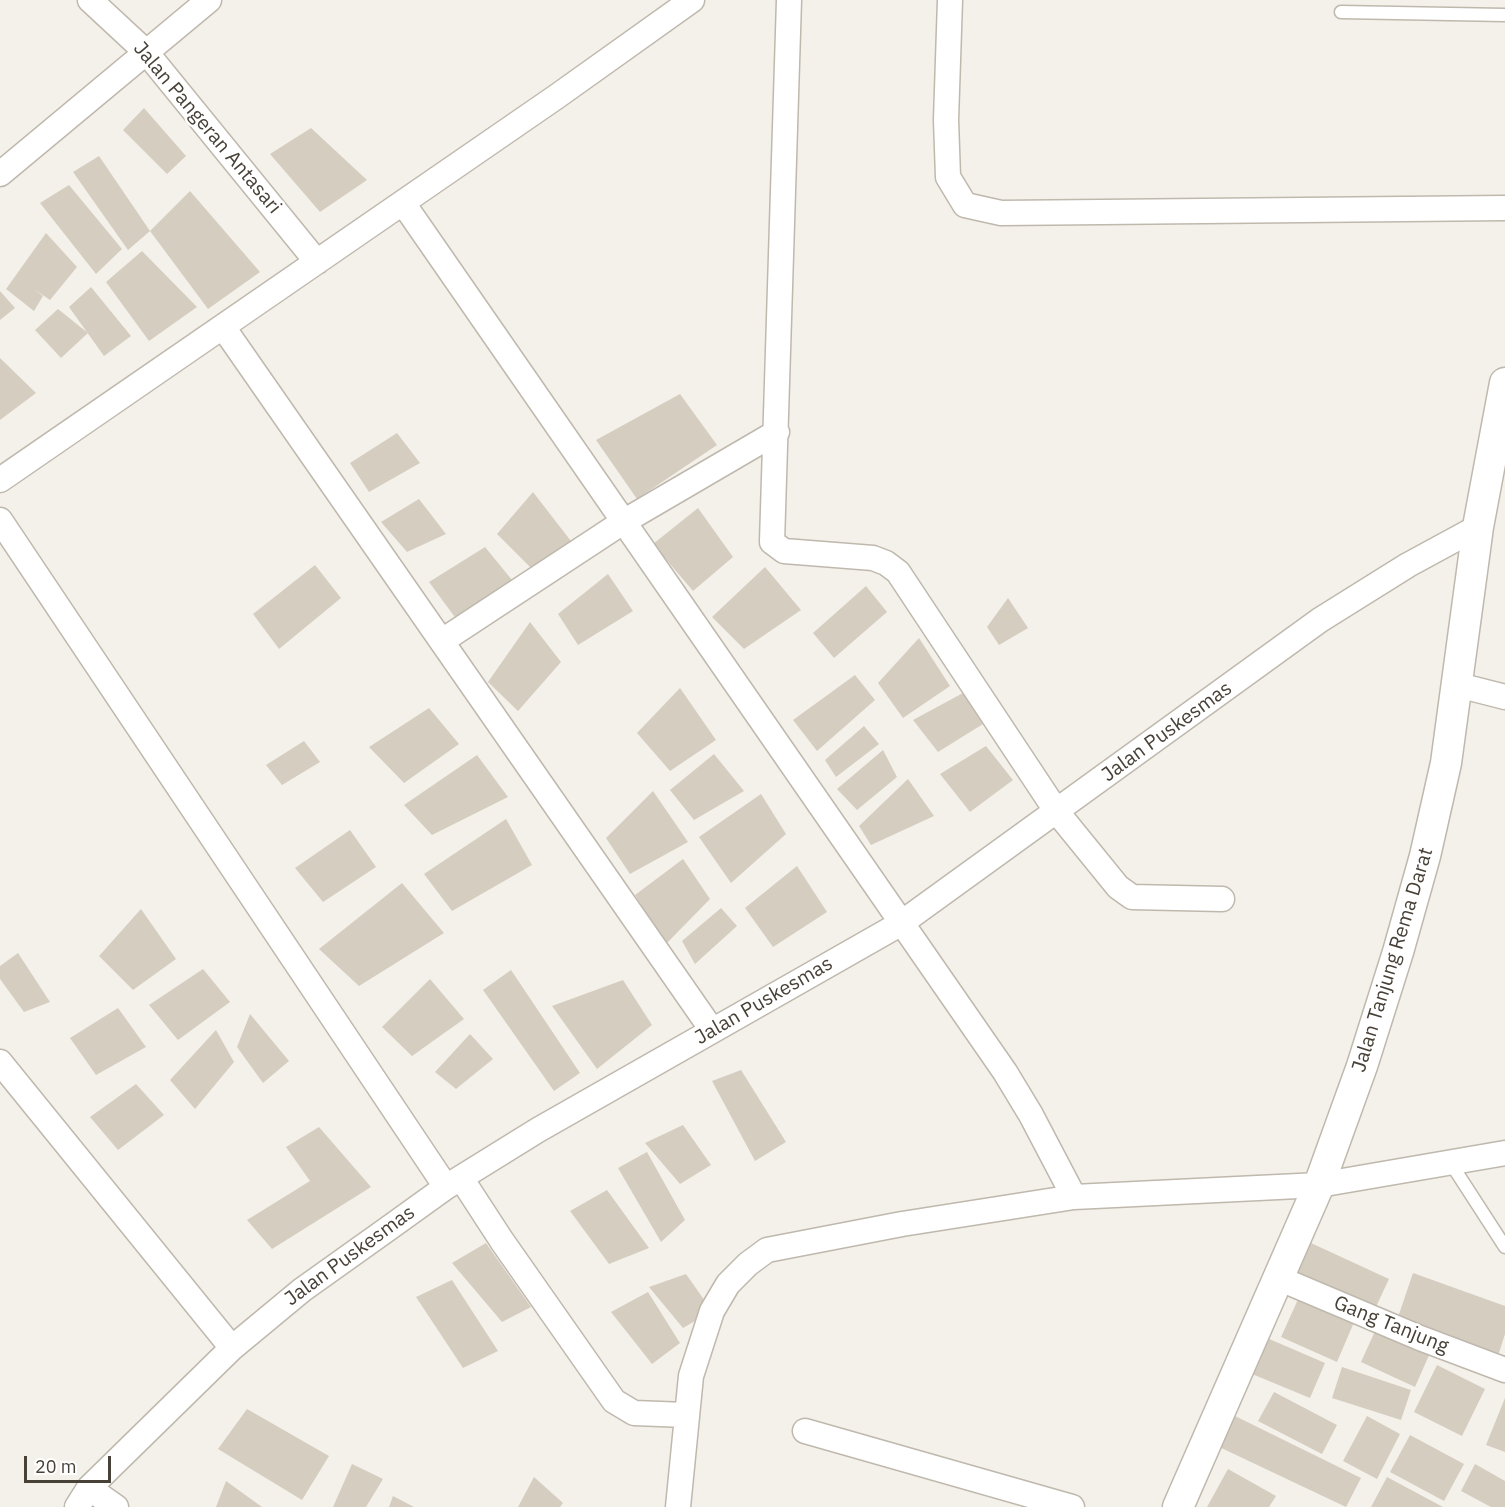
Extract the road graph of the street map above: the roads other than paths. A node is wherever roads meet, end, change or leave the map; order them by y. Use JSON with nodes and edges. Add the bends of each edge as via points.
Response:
{"nodes":[{"id":1,"x":90,"y":0,"type":"edge"},
{"id":2,"x":208,"y":0,"type":"edge"},
{"id":3,"x":692,"y":0,"type":"edge"},
{"id":4,"x":789,"y":0,"type":"edge"},
{"id":5,"x":950,"y":0,"type":"edge"},
{"id":6,"x":1341,"y":12,"type":"dead end"},
{"id":7,"x":1505,"y":15,"type":"edge"},
{"id":8,"x":146,"y":52,"type":"junction"},
{"id":9,"x":0,"y":174,"type":"edge"},
{"id":10,"x":403,"y":203,"type":"junction"},
{"id":11,"x":1505,"y":208,"type":"edge"},
{"id":12,"x":317,"y":262,"type":"junction"},
{"id":13,"x":223,"y":327,"type":"junction"},
{"id":14,"x":1505,"y":383,"type":"edge"},
{"id":15,"x":777,"y":432,"type":"junction"},
{"id":16,"x":0,"y":480,"type":"edge"},
{"id":17,"x":0,"y":520,"type":"edge"},
{"id":18,"x":623,"y":522,"type":"junction"},
{"id":19,"x":1478,"y":527,"type":"junction"},
{"id":20,"x":442,"y":641,"type":"junction"},
{"id":21,"x":1458,"y":684,"type":"junction"},
{"id":22,"x":1505,"y":697,"type":"edge"},
{"id":23,"x":1057,"y":812,"type":"junction"},
{"id":24,"x":1222,"y":899,"type":"dead end"},
{"id":25,"x":900,"y":924,"type":"junction"},
{"id":26,"x":712,"y":1030,"type":"junction"},
{"id":27,"x":4,"y":1074,"type":"edge"},
{"id":28,"x":1505,"y":1153,"type":"edge"},
{"id":29,"x":1449,"y":1162,"type":"junction"},
{"id":30,"x":453,"y":1183,"type":"junction"},
{"id":31,"x":1320,"y":1185,"type":"junction"},
{"id":32,"x":1074,"y":1197,"type":"junction"},
{"id":33,"x":1505,"y":1247,"type":"edge"},
{"id":34,"x":1278,"y":1278,"type":"junction"},
{"id":35,"x":232,"y":1348,"type":"junction"},
{"id":36,"x":1505,"y":1370,"type":"edge"},
{"id":37,"x":686,"y":1415,"type":"junction"},
{"id":38,"x":805,"y":1431,"type":"dead end"},
{"id":39,"x":83,"y":1498,"type":"edge"},
{"id":40,"x":116,"y":1507,"type":"edge"},
{"id":41,"x":678,"y":1507,"type":"edge"},
{"id":42,"x":1072,"y":1507,"type":"edge"},
{"id":43,"x":1178,"y":1507,"type":"edge"}],
"edges":[{"from":1,"to":8,"type":"street","name":"Jalan Pangeran Antasari"},
{"from":2,"to":8,"type":"street"},
{"from":3,"to":10,"type":"street"},
{"from":4,"to":15,"type":"street"},
{"from":5,"to":11,"type":"street","via":[[948,177],[965,205],[1001,213]]},
{"from":6,"to":7,"type":"lane"},
{"from":8,"to":9,"type":"street"},
{"from":8,"to":12,"type":"street","name":"Jalan Pangeran Antasari"},
{"from":10,"to":12,"type":"street"},
{"from":10,"to":18,"type":"street"},
{"from":12,"to":13,"type":"street"},
{"from":13,"to":16,"type":"street"},
{"from":13,"to":20,"type":"street"},
{"from":14,"to":19,"type":"street","name":"Jalan Tanjung Rema Darat"},
{"from":15,"to":18,"type":"street"},
{"from":15,"to":23,"type":"street","via":[[772,542],[784,551],[873,558],[898,572]]},
{"from":17,"to":30,"type":"street"},
{"from":18,"to":20,"type":"street"},
{"from":18,"to":25,"type":"street"},
{"from":19,"to":21,"type":"street","name":"Jalan Tanjung Rema Darat"},
{"from":19,"to":23,"type":"street","name":"Jalan Puskesmas","via":[[1320,620]]},
{"from":20,"to":26,"type":"street"},
{"from":21,"to":22,"type":"street"},
{"from":21,"to":31,"type":"street","name":"Jalan Tanjung Rema Darat","via":[[1446,763],[1425,856],[1362,1066]]},
{"from":23,"to":24,"type":"street","via":[[1118,887],[1132,897]]},
{"from":23,"to":25,"type":"street","name":"Jalan Puskesmas"},
{"from":25,"to":26,"type":"street","name":"Jalan Puskesmas"},
{"from":25,"to":32,"type":"street","via":[[1005,1072]]},
{"from":26,"to":30,"type":"street","name":"Jalan Puskesmas"},
{"from":27,"to":35,"type":"street"},
{"from":28,"to":29,"type":"street"},
{"from":29,"to":31,"type":"street"},
{"from":29,"to":33,"type":"lane"},
{"from":30,"to":35,"type":"street","name":"Jalan Puskesmas","via":[[302,1290]]},
{"from":30,"to":37,"type":"street","via":[[502,1241],[615,1401],[634,1413]]},
{"from":31,"to":32,"type":"street"},
{"from":31,"to":34,"type":"street","name":"Jalan Tanjung Rema Darat"},
{"from":32,"to":37,"type":"street","via":[[767,1250],[728,1284],[712,1311],[691,1376]]},
{"from":34,"to":36,"type":"street","name":"Gang Tanjung"},
{"from":34,"to":43,"type":"street","name":"Jalan Tanjung Rema Darat"},
{"from":35,"to":39,"type":"street","name":"Jalan Puskesmas"},
{"from":37,"to":41,"type":"street"},
{"from":38,"to":42,"type":"street"},
{"from":39,"to":40,"type":"street"}]}
